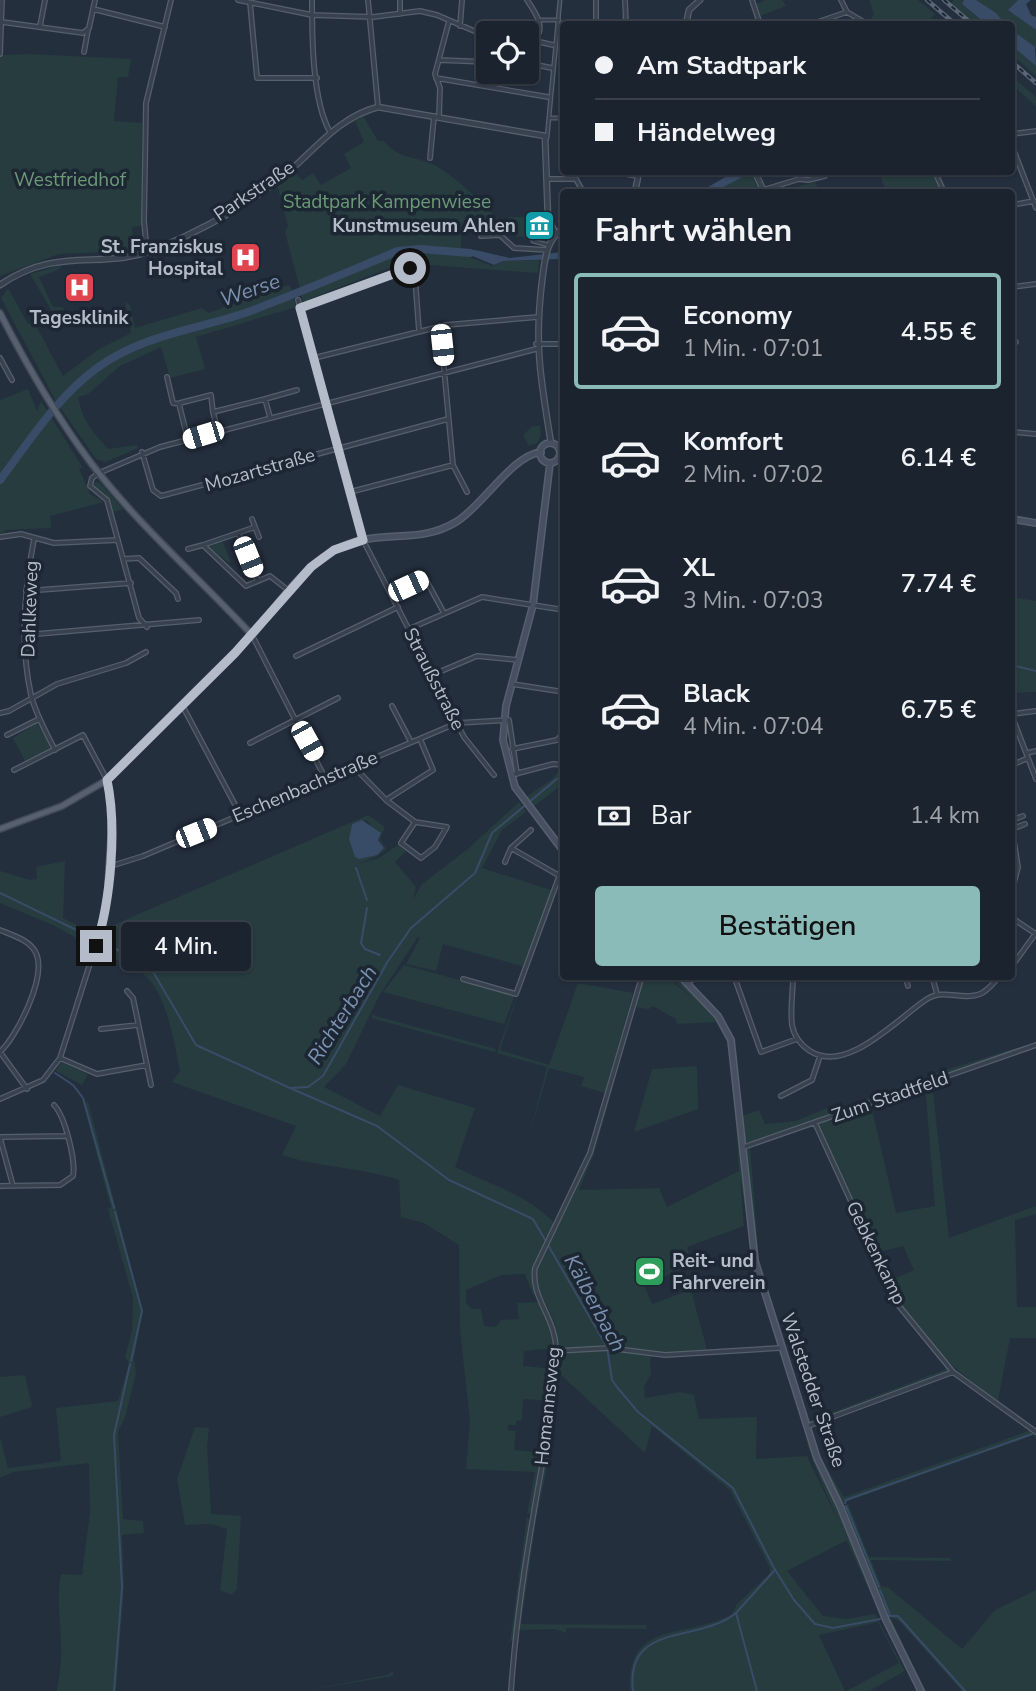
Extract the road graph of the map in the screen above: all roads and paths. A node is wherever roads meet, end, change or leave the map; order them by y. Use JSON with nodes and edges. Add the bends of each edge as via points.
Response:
{"nodes":[{"id":1,"x":2,"y":0,"type":"edge"},
{"id":2,"x":45,"y":0,"type":"edge"},
{"id":3,"x":94,"y":0,"type":"edge"},
{"id":4,"x":171,"y":0,"type":"edge"},
{"id":5,"x":238,"y":0,"type":"edge"},
{"id":6,"x":312,"y":0,"type":"edge"},
{"id":7,"x":368,"y":0,"type":"edge"},
{"id":8,"x":400,"y":0,"type":"edge"},
{"id":9,"x":462,"y":0,"type":"edge"},
{"id":10,"x":527,"y":0,"type":"edge"},
{"id":11,"x":560,"y":0,"type":"edge"},
{"id":12,"x":596,"y":0,"type":"edge"},
{"id":13,"x":625,"y":0,"type":"edge"},
{"id":14,"x":751,"y":0,"type":"edge"},
{"id":15,"x":841,"y":0,"type":"edge"},
{"id":16,"x":695,"y":1,"type":"edge"},
{"id":17,"x":250,"y":3,"type":"junction"},
{"id":18,"x":93,"y":9,"type":"junction"},
{"id":19,"x":847,"y":12,"type":"junction"},
{"id":20,"x":400,"y":14,"type":"junction"},
{"id":21,"x":312,"y":15,"type":"junction"},
{"id":22,"x":369,"y":17,"type":"junction"},
{"id":23,"x":539,"y":20,"type":"junction"},
{"id":24,"x":559,"y":20,"type":"junction"},
{"id":25,"x":449,"y":21,"type":"junction"},
{"id":26,"x":596,"y":21,"type":"edge"},
{"id":27,"x":626,"y":21,"type":"edge"},
{"id":28,"x":686,"y":21,"type":"edge"},
{"id":29,"x":759,"y":21,"type":"edge"},
{"id":30,"x":821,"y":21,"type":"edge"},
{"id":31,"x":862,"y":21,"type":"edge"},
{"id":32,"x":2,"y":22,"type":"junction"},
{"id":33,"x":40,"y":26,"type":"junction"},
{"id":34,"x":460,"y":26,"type":"junction"},
{"id":35,"x":164,"y":27,"type":"junction"},
{"id":36,"x":89,"y":28,"type":"junction"},
{"id":37,"x":476,"y":32,"type":"edge"},
{"id":38,"x":539,"y":35,"type":"edge"},
{"id":39,"x":539,"y":41,"type":"edge"},
{"id":40,"x":555,"y":46,"type":"junction"},
{"id":41,"x":560,"y":48,"type":"edge"},
{"id":42,"x":84,"y":52,"type":"dead end"},
{"id":43,"x":0,"y":54,"type":"edge"},
{"id":44,"x":439,"y":60,"type":"junction"},
{"id":45,"x":476,"y":62,"type":"edge"},
{"id":46,"x":539,"y":65,"type":"edge"},
{"id":47,"x":553,"y":68,"type":"junction"},
{"id":48,"x":317,"y":78,"type":"junction"},
{"id":49,"x":436,"y":78,"type":"junction"},
{"id":50,"x":550,"y":97,"type":"junction"},
{"id":51,"x":379,"y":107,"type":"junction"},
{"id":52,"x":437,"y":116,"type":"junction"},
{"id":53,"x":549,"y":118,"type":"junction"},
{"id":54,"x":560,"y":118,"type":"edge"},
{"id":55,"x":1036,"y":131,"type":"edge"},
{"id":56,"x":330,"y":132,"type":"junction"},
{"id":57,"x":1015,"y":134,"type":"edge"},
{"id":58,"x":547,"y":138,"type":"junction"},
{"id":59,"x":1015,"y":153,"type":"edge"},
{"id":60,"x":430,"y":158,"type":"dead end"},
{"id":61,"x":826,"y":175,"type":"edge"},
{"id":62,"x":548,"y":179,"type":"junction"},
{"id":63,"x":581,"y":189,"type":"edge"},
{"id":64,"x":770,"y":189,"type":"edge"},
{"id":65,"x":1035,"y":201,"type":"edge"},
{"id":66,"x":1015,"y":204,"type":"edge"},
{"id":67,"x":1036,"y":208,"type":"edge"},
{"id":68,"x":531,"y":223,"type":"dead end"},
{"id":69,"x":560,"y":231,"type":"edge"},
{"id":70,"x":556,"y":234,"type":"junction"},
{"id":71,"x":481,"y":236,"type":"dead end"},
{"id":72,"x":547,"y":249,"type":"junction"},
{"id":73,"x":147,"y":252,"type":"junction"},
{"id":74,"x":1036,"y":284,"type":"edge"},
{"id":75,"x":0,"y":285,"type":"edge"},
{"id":76,"x":1015,"y":287,"type":"edge"},
{"id":77,"x":298,"y":300,"type":"dead end"},
{"id":78,"x":300,"y":308,"type":"junction"},
{"id":79,"x":0,"y":313,"type":"edge"},
{"id":80,"x":538,"y":317,"type":"junction"},
{"id":81,"x":440,"y":326,"type":"junction"},
{"id":82,"x":419,"y":331,"type":"junction"},
{"id":83,"x":560,"y":344,"type":"edge"},
{"id":84,"x":536,"y":347,"type":"junction"},
{"id":85,"x":0,"y":358,"type":"edge"},
{"id":86,"x":314,"y":358,"type":"junction"},
{"id":87,"x":444,"y":371,"type":"junction"},
{"id":88,"x":167,"y":377,"type":"dead end"},
{"id":89,"x":12,"y":380,"type":"dead end"},
{"id":90,"x":298,"y":390,"type":"dead end"},
{"id":91,"x":265,"y":399,"type":"junction"},
{"id":92,"x":326,"y":402,"type":"junction"},
{"id":93,"x":179,"y":404,"type":"junction"},
{"id":94,"x":213,"y":412,"type":"junction"},
{"id":95,"x":270,"y":417,"type":"junction"},
{"id":96,"x":448,"y":419,"type":"junction"},
{"id":97,"x":218,"y":431,"type":"junction"},
{"id":98,"x":1015,"y":432,"type":"edge"},
{"id":99,"x":1036,"y":434,"type":"edge"},
{"id":100,"x":188,"y":440,"type":"junction"},
{"id":101,"x":551,"y":443,"type":"junction"},
{"id":102,"x":338,"y":448,"type":"junction"},
{"id":103,"x":560,"y":451,"type":"edge"},
{"id":104,"x":142,"y":452,"type":"junction"},
{"id":105,"x":541,"y":452,"type":"junction"},
{"id":106,"x":560,"y":456,"type":"edge"},
{"id":107,"x":550,"y":463,"type":"junction"},
{"id":108,"x":453,"y":465,"type":"junction"},
{"id":109,"x":99,"y":472,"type":"junction"},
{"id":110,"x":350,"y":492,"type":"junction"},
{"id":111,"x":467,"y":492,"type":"dead end"},
{"id":112,"x":252,"y":519,"type":"dead end"},
{"id":113,"x":1015,"y":520,"type":"edge"},
{"id":114,"x":1036,"y":523,"type":"edge"},
{"id":115,"x":256,"y":527,"type":"junction"},
{"id":116,"x":238,"y":533,"type":"junction"},
{"id":117,"x":0,"y":537,"type":"edge"},
{"id":118,"x":259,"y":537,"type":"dead end"},
{"id":119,"x":34,"y":540,"type":"junction"},
{"id":120,"x":118,"y":540,"type":"junction"},
{"id":121,"x":363,"y":540,"type":"junction"},
{"id":122,"x":202,"y":545,"type":"junction"},
{"id":123,"x":188,"y":549,"type":"dead end"},
{"id":124,"x":123,"y":559,"type":"junction"},
{"id":125,"x":258,"y":582,"type":"junction"},
{"id":126,"x":131,"y":583,"type":"junction"},
{"id":127,"x":26,"y":591,"type":"junction"},
{"id":128,"x":289,"y":591,"type":"junction"},
{"id":129,"x":392,"y":594,"type":"junction"},
{"id":130,"x":178,"y":599,"type":"dead end"},
{"id":131,"x":533,"y":605,"type":"junction"},
{"id":132,"x":398,"y":607,"type":"junction"},
{"id":133,"x":560,"y":609,"type":"edge"},
{"id":134,"x":444,"y":613,"type":"junction"},
{"id":135,"x":139,"y":618,"type":"junction"},
{"id":136,"x":200,"y":620,"type":"dead end"},
{"id":137,"x":147,"y":626,"type":"junction"},
{"id":138,"x":136,"y":628,"type":"junction"},
{"id":139,"x":409,"y":629,"type":"junction"},
{"id":140,"x":25,"y":635,"type":"junction"},
{"id":141,"x":252,"y":635,"type":"junction"},
{"id":142,"x":146,"y":652,"type":"dead end"},
{"id":143,"x":296,"y":656,"type":"dead end"},
{"id":144,"x":520,"y":660,"type":"junction"},
{"id":145,"x":432,"y":675,"type":"junction"},
{"id":146,"x":512,"y":684,"type":"junction"},
{"id":147,"x":560,"y":691,"type":"edge"},
{"id":148,"x":32,"y":696,"type":"junction"},
{"id":149,"x":338,"y":698,"type":"dead end"},
{"id":150,"x":181,"y":705,"type":"junction"},
{"id":151,"x":392,"y":706,"type":"dead end"},
{"id":152,"x":1036,"y":711,"type":"edge"},
{"id":153,"x":0,"y":712,"type":"edge"},
{"id":154,"x":1015,"y":714,"type":"edge"},
{"id":155,"x":39,"y":719,"type":"junction"},
{"id":156,"x":295,"y":719,"type":"junction"},
{"id":157,"x":504,"y":719,"type":"junction"},
{"id":158,"x":1015,"y":722,"type":"edge"},
{"id":159,"x":457,"y":723,"type":"junction"},
{"id":160,"x":7,"y":735,"type":"dead end"},
{"id":161,"x":560,"y":737,"type":"edge"},
{"id":162,"x":420,"y":739,"type":"junction"},
{"id":163,"x":411,"y":742,"type":"junction"},
{"id":164,"x":250,"y":743,"type":"dead end"},
{"id":165,"x":512,"y":749,"type":"junction"},
{"id":166,"x":55,"y":750,"type":"junction"},
{"id":167,"x":1036,"y":751,"type":"edge"},
{"id":168,"x":1028,"y":755,"type":"junction"},
{"id":169,"x":1015,"y":763,"type":"edge"},
{"id":170,"x":560,"y":765,"type":"edge"},
{"id":171,"x":354,"y":767,"type":"junction"},
{"id":172,"x":14,"y":770,"type":"dead end"},
{"id":173,"x":494,"y":775,"type":"dead end"},
{"id":174,"x":514,"y":775,"type":"junction"},
{"id":175,"x":325,"y":778,"type":"junction"},
{"id":176,"x":1036,"y":779,"type":"edge"},
{"id":177,"x":107,"y":780,"type":"junction"},
{"id":178,"x":386,"y":800,"type":"junction"},
{"id":179,"x":240,"y":814,"type":"junction"},
{"id":180,"x":1015,"y":819,"type":"edge"},
{"id":181,"x":415,"y":822,"type":"junction"},
{"id":182,"x":1015,"y":828,"type":"edge"},
{"id":183,"x":0,"y":830,"type":"edge"},
{"id":184,"x":531,"y":830,"type":"dead end"},
{"id":185,"x":560,"y":847,"type":"edge"},
{"id":186,"x":511,"y":848,"type":"junction"},
{"id":187,"x":1015,"y":848,"type":"edge"},
{"id":188,"x":505,"y":862,"type":"dead end"},
{"id":189,"x":108,"y":867,"type":"junction"},
{"id":190,"x":560,"y":871,"type":"edge"},
{"id":191,"x":558,"y":875,"type":"junction"},
{"id":192,"x":1015,"y":879,"type":"edge"},
{"id":193,"x":1015,"y":920,"type":"edge"},
{"id":194,"x":0,"y":930,"type":"edge"},
{"id":195,"x":1036,"y":933,"type":"edge"},
{"id":196,"x":1015,"y":962,"type":"edge"},
{"id":197,"x":463,"y":979,"type":"dead end"},
{"id":198,"x":641,"y":980,"type":"edge"},
{"id":199,"x":683,"y":980,"type":"edge"},
{"id":200,"x":693,"y":980,"type":"edge"},
{"id":201,"x":735,"y":980,"type":"edge"},
{"id":202,"x":793,"y":980,"type":"edge"},
{"id":203,"x":906,"y":980,"type":"edge"},
{"id":204,"x":933,"y":980,"type":"edge"},
{"id":205,"x":996,"y":980,"type":"edge"},
{"id":206,"x":686,"y":983,"type":"junction"},
{"id":207,"x":908,"y":986,"type":"dead end"},
{"id":208,"x":127,"y":991,"type":"dead end"},
{"id":209,"x":937,"y":994,"type":"junction"},
{"id":210,"x":138,"y":1025,"type":"junction"},
{"id":211,"x":101,"y":1028,"type":"dead end"},
{"id":212,"x":797,"y":1039,"type":"junction"},
{"id":213,"x":1036,"y":1045,"type":"edge"},
{"id":214,"x":0,"y":1052,"type":"edge"},
{"id":215,"x":820,"y":1056,"type":"junction"},
{"id":216,"x":60,"y":1058,"type":"junction"},
{"id":217,"x":147,"y":1065,"type":"junction"},
{"id":218,"x":151,"y":1085,"type":"dead end"},
{"id":219,"x":27,"y":1089,"type":"junction"},
{"id":220,"x":781,"y":1096,"type":"dead end"},
{"id":221,"x":0,"y":1099,"type":"edge"},
{"id":222,"x":54,"y":1105,"type":"dead end"},
{"id":223,"x":814,"y":1123,"type":"junction"},
{"id":224,"x":66,"y":1136,"type":"junction"},
{"id":225,"x":0,"y":1138,"type":"edge"},
{"id":226,"x":743,"y":1147,"type":"junction"},
{"id":227,"x":0,"y":1186,"type":"edge"},
{"id":228,"x":13,"y":1186,"type":"junction"},
{"id":229,"x":780,"y":1348,"type":"junction"},
{"id":230,"x":556,"y":1351,"type":"junction"},
{"id":231,"x":953,"y":1372,"type":"junction"},
{"id":232,"x":805,"y":1427,"type":"junction"},
{"id":233,"x":1036,"y":1432,"type":"edge"},
{"id":234,"x":511,"y":1691,"type":"edge"},
{"id":235,"x":921,"y":1691,"type":"edge"}],
"edges":[{"from":1,"to":32,"type":"street"},
{"from":2,"to":33,"type":"street"},
{"from":3,"to":18,"type":"street"},
{"from":4,"to":35,"type":"street"},
{"from":5,"to":17,"type":"street"},
{"from":6,"to":21,"type":"street"},
{"from":7,"to":22,"type":"street"},
{"from":8,"to":20,"type":"street"},
{"from":9,"to":34,"type":"street"},
{"from":10,"to":23,"type":"street"},
{"from":11,"to":24,"type":"street"},
{"from":12,"to":26,"type":"street"},
{"from":13,"to":27,"type":"street"},
{"from":14,"to":29,"type":"street"},
{"from":15,"to":19,"type":"street"},
{"from":16,"to":28,"type":"street"},
{"from":17,"to":21,"type":"street"},
{"from":17,"to":48,"type":"street","via":[[257,78]]},
{"from":18,"to":35,"type":"street"},
{"from":18,"to":36,"type":"street"},
{"from":19,"to":30,"type":"street"},
{"from":19,"to":31,"type":"street"},
{"from":20,"to":22,"type":"street"},
{"from":20,"to":25,"type":"street","via":[[420,11]]},
{"from":21,"to":22,"type":"street"},
{"from":21,"to":48,"type":"street"},
{"from":22,"to":51,"type":"street"},
{"from":23,"to":24,"type":"street"},
{"from":23,"to":38,"type":"street"},
{"from":24,"to":40,"type":"street"},
{"from":25,"to":34,"type":"street"},
{"from":25,"to":44,"type":"street"},
{"from":32,"to":33,"type":"street"},
{"from":32,"to":43,"type":"street"},
{"from":33,"to":36,"type":"street","via":[[83,33]]},
{"from":34,"to":37,"type":"street"},
{"from":35,"to":73,"type":"street","via":[[146,103]]},
{"from":36,"to":42,"type":"street"},
{"from":39,"to":40,"type":"street"},
{"from":40,"to":41,"type":"street"},
{"from":40,"to":47,"type":"street"},
{"from":44,"to":45,"type":"street"},
{"from":44,"to":49,"type":"street"},
{"from":46,"to":47,"type":"street"},
{"from":47,"to":50,"type":"street"},
{"from":48,"to":56,"type":"street"},
{"from":49,"to":50,"type":"street"},
{"from":49,"to":52,"type":"street","via":[[440,88]]},
{"from":50,"to":53,"type":"street"},
{"from":51,"to":52,"type":"street"},
{"from":51,"to":56,"type":"street","name":"Parkstraße","via":[[355,115]]},
{"from":52,"to":58,"type":"street"},
{"from":52,"to":60,"type":"street"},
{"from":53,"to":54,"type":"street"},
{"from":53,"to":58,"type":"street"},
{"from":55,"to":57,"type":"street"},
{"from":56,"to":73,"type":"street","name":"Parkstraße","via":[[272,184]]},
{"from":58,"to":62,"type":"street"},
{"from":59,"to":65,"type":"street"},
{"from":61,"to":64,"type":"street"},
{"from":62,"to":63,"type":"street","via":[[576,179]]},
{"from":62,"to":70,"type":"street","via":[[548,219]]},
{"from":65,"to":66,"type":"street"},
{"from":65,"to":67,"type":"street"},
{"from":68,"to":72,"type":"street","via":[[533,241]]},
{"from":69,"to":70,"type":"street"},
{"from":70,"to":72,"type":"street"},
{"from":71,"to":72,"type":"street","via":[[500,234],[514,248]]},
{"from":72,"to":80,"type":"street"},
{"from":73,"to":75,"type":"street","name":"Parkstraße","via":[[54,261],[22,271]]},
{"from":74,"to":76,"type":"street"},
{"from":77,"to":78,"type":"street","name":"Straußstraße"},
{"from":78,"to":82,"type":"street","via":[[411,267]]},
{"from":78,"to":86,"type":"street","name":"Straußstraße"},
{"from":79,"to":109,"type":"main road","via":[[49,403]]},
{"from":80,"to":81,"type":"street"},
{"from":80,"to":84,"type":"street"},
{"from":81,"to":82,"type":"street"},
{"from":81,"to":87,"type":"street"},
{"from":82,"to":86,"type":"street"},
{"from":83,"to":84,"type":"street"},
{"from":84,"to":87,"type":"street"},
{"from":84,"to":101,"type":"street"},
{"from":85,"to":89,"type":"street"},
{"from":86,"to":92,"type":"street","name":"Straußstraße"},
{"from":87,"to":92,"type":"street"},
{"from":87,"to":96,"type":"street"},
{"from":88,"to":93,"type":"street","via":[[173,404]]},
{"from":90,"to":91,"type":"street"},
{"from":91,"to":94,"type":"street"},
{"from":91,"to":95,"type":"street"},
{"from":92,"to":95,"type":"street"},
{"from":92,"to":102,"type":"street","name":"Straußstraße"},
{"from":93,"to":94,"type":"street","via":[[211,395]]},
{"from":93,"to":100,"type":"street"},
{"from":94,"to":97,"type":"street"},
{"from":95,"to":97,"type":"street"},
{"from":96,"to":102,"type":"street","name":"Mozartstraße"},
{"from":96,"to":108,"type":"street"},
{"from":97,"to":100,"type":"street"},
{"from":98,"to":99,"type":"street"},
{"from":100,"to":104,"type":"street"},
{"from":101,"to":103,"type":"main road"},
{"from":101,"to":105,"type":"main road"},
{"from":102,"to":104,"type":"street","name":"Mozartstraße","via":[[161,496],[153,490]]},
{"from":102,"to":110,"type":"street","name":"Straußstraße"},
{"from":104,"to":109,"type":"street"},
{"from":105,"to":107,"type":"main road"},
{"from":105,"to":121,"type":"main road","via":[[526,456],[477,506],[448,527],[419,536]]},
{"from":106,"to":107,"type":"main road"},
{"from":107,"to":131,"type":"main road"},
{"from":108,"to":110,"type":"street"},
{"from":108,"to":111,"type":"street"},
{"from":109,"to":120,"type":"street","via":[[90,486],[107,500]]},
{"from":109,"to":141,"type":"main road"},
{"from":110,"to":121,"type":"street","name":"Straußstraße"},
{"from":112,"to":115,"type":"street"},
{"from":113,"to":114,"type":"main road"},
{"from":115,"to":116,"type":"street"},
{"from":115,"to":118,"type":"street"},
{"from":116,"to":122,"type":"street"},
{"from":116,"to":125,"type":"street"},
{"from":117,"to":119,"type":"street","via":[[21,534]]},
{"from":119,"to":120,"type":"street"},
{"from":119,"to":127,"type":"street","name":"Dahlkeweg"},
{"from":120,"to":124,"type":"street"},
{"from":121,"to":128,"type":"main road","via":[[327,553]]},
{"from":121,"to":129,"type":"street","name":"Straußstraße"},
{"from":122,"to":123,"type":"street"},
{"from":122,"to":125,"type":"street","via":[[246,586]]},
{"from":124,"to":126,"type":"street"},
{"from":124,"to":130,"type":"street","via":[[139,558]]},
{"from":125,"to":128,"type":"street","via":[[270,576]]},
{"from":126,"to":127,"type":"street"},
{"from":126,"to":135,"type":"street"},
{"from":127,"to":140,"type":"street","name":"Dahlkeweg"},
{"from":128,"to":141,"type":"main road"},
{"from":129,"to":132,"type":"street","name":"Straußstraße"},
{"from":129,"to":134,"type":"street","via":[[425,578]]},
{"from":131,"to":133,"type":"street"},
{"from":131,"to":134,"type":"street","via":[[482,597]]},
{"from":131,"to":144,"type":"main road"},
{"from":132,"to":139,"type":"street","name":"Straußstraße"},
{"from":132,"to":143,"type":"street"},
{"from":134,"to":139,"type":"street"},
{"from":135,"to":137,"type":"street"},
{"from":135,"to":138,"type":"street"},
{"from":136,"to":137,"type":"street"},
{"from":137,"to":138,"type":"street"},
{"from":138,"to":140,"type":"street"},
{"from":139,"to":145,"type":"street","name":"Straußstraße"},
{"from":140,"to":148,"type":"street","name":"Dahlkeweg"},
{"from":141,"to":150,"type":"main road"},
{"from":141,"to":156,"type":"street"},
{"from":142,"to":148,"type":"street"},
{"from":144,"to":145,"type":"street","via":[[477,656]]},
{"from":144,"to":146,"type":"main road"},
{"from":145,"to":159,"type":"street","name":"Straußstraße"},
{"from":146,"to":147,"type":"street"},
{"from":146,"to":157,"type":"main road"},
{"from":148,"to":153,"type":"street"},
{"from":148,"to":155,"type":"street","name":"Dahlkeweg"},
{"from":149,"to":156,"type":"street"},
{"from":150,"to":177,"type":"main road"},
{"from":150,"to":179,"type":"street"},
{"from":151,"to":163,"type":"street"},
{"from":152,"to":154,"type":"street"},
{"from":155,"to":160,"type":"street"},
{"from":155,"to":166,"type":"street","name":"Dahlkeweg"},
{"from":156,"to":164,"type":"street"},
{"from":156,"to":175,"type":"street"},
{"from":157,"to":159,"type":"street","name":"Eschenbachstraße"},
{"from":157,"to":165,"type":"street","via":[[511,723]]},
{"from":157,"to":174,"type":"main road","via":[[504,745]]},
{"from":158,"to":168,"type":"street"},
{"from":159,"to":162,"type":"street","name":"Eschenbachstraße"},
{"from":159,"to":173,"type":"street","name":"Straußstraße"},
{"from":161,"to":165,"type":"street"},
{"from":162,"to":163,"type":"street","name":"Eschenbachstraße"},
{"from":162,"to":178,"type":"street","via":[[431,772]]},
{"from":163,"to":171,"type":"street","name":"Eschenbachstraße"},
{"from":165,"to":174,"type":"street"},
{"from":166,"to":172,"type":"street"},
{"from":166,"to":177,"type":"street","via":[[83,735]]},
{"from":167,"to":168,"type":"street"},
{"from":168,"to":169,"type":"street"},
{"from":168,"to":176,"type":"street"},
{"from":170,"to":174,"type":"street"},
{"from":171,"to":175,"type":"street","name":"Eschenbachstraße"},
{"from":171,"to":178,"type":"street"},
{"from":174,"to":185,"type":"main road","via":[[526,804]]},
{"from":175,"to":179,"type":"street","name":"Eschenbachstraße"},
{"from":177,"to":183,"type":"main road","via":[[62,806]]},
{"from":177,"to":189,"type":"street","via":[[112,807]]},
{"from":178,"to":181,"type":"street"},
{"from":179,"to":189,"type":"street","name":"Eschenbachstraße"},
{"from":180,"to":182,"type":"street","via":[[1020,817],[1023,825]]},
{"from":181,"to":181,"type":"street","via":[[447,827],[435,847],[421,858],[401,843]]},
{"from":184,"to":186,"type":"street"},
{"from":186,"to":188,"type":"street"},
{"from":186,"to":191,"type":"street"},
{"from":187,"to":192,"type":"street"},
{"from":189,"to":216,"type":"street","via":[[99,937]]},
{"from":190,"to":191,"type":"street"},
{"from":191,"to":197,"type":"street","via":[[516,994]]},
{"from":193,"to":195,"type":"street"},
{"from":194,"to":214,"type":"street","via":[[29,944],[38,963],[21,1025]]},
{"from":195,"to":196,"type":"street"},
{"from":198,"to":230,"type":"street","name":"Homannsweg","via":[[590,1153],[535,1268],[534,1282],[552,1322]]},
{"from":199,"to":206,"type":"main road","name":"Walstedder Straße"},
{"from":200,"to":206,"type":"street"},
{"from":201,"to":212,"type":"street","via":[[761,1052]]},
{"from":202,"to":212,"type":"street","via":[[792,1026]]},
{"from":203,"to":207,"type":"street"},
{"from":204,"to":209,"type":"street"},
{"from":205,"to":209,"type":"street","via":[[980,994]]},
{"from":206,"to":226,"type":"main road","name":"Walstedder Straße","via":[[718,1016],[731,1040]]},
{"from":208,"to":210,"type":"street","via":[[133,998]]},
{"from":209,"to":215,"type":"street","via":[[865,1045]]},
{"from":210,"to":211,"type":"street"},
{"from":210,"to":217,"type":"street"},
{"from":212,"to":215,"type":"street"},
{"from":213,"to":223,"type":"street","name":"Zum Stadtfeld"},
{"from":214,"to":219,"type":"street"},
{"from":215,"to":220,"type":"street","via":[[812,1080]]},
{"from":216,"to":217,"type":"street","via":[[97,1074]]},
{"from":216,"to":219,"type":"street","via":[[43,1080]]},
{"from":217,"to":218,"type":"street"},
{"from":219,"to":221,"type":"street"},
{"from":222,"to":224,"type":"street"},
{"from":223,"to":226,"type":"street","name":"Zum Stadtfeld"},
{"from":223,"to":231,"type":"street","name":"Gebkenkamp","via":[[899,1306]]},
{"from":224,"to":225,"type":"street"},
{"from":224,"to":228,"type":"street","via":[[74,1163],[68,1182]]},
{"from":225,"to":228,"type":"street"},
{"from":226,"to":229,"type":"main road","name":"Walstedder Straße","via":[[755,1261]]},
{"from":227,"to":228,"type":"street"},
{"from":229,"to":230,"type":"street","via":[[665,1355],[607,1348]]},
{"from":229,"to":232,"type":"main road","name":"Walstedder Straße"},
{"from":230,"to":234,"type":"street","name":"Homannsweg","via":[[548,1441],[519,1603]]},
{"from":231,"to":232,"type":"street"},
{"from":231,"to":233,"type":"street","name":"Gebkenkamp"},
{"from":232,"to":235,"type":"main road","name":"Walstedder Straße","via":[[884,1616]]}]}
